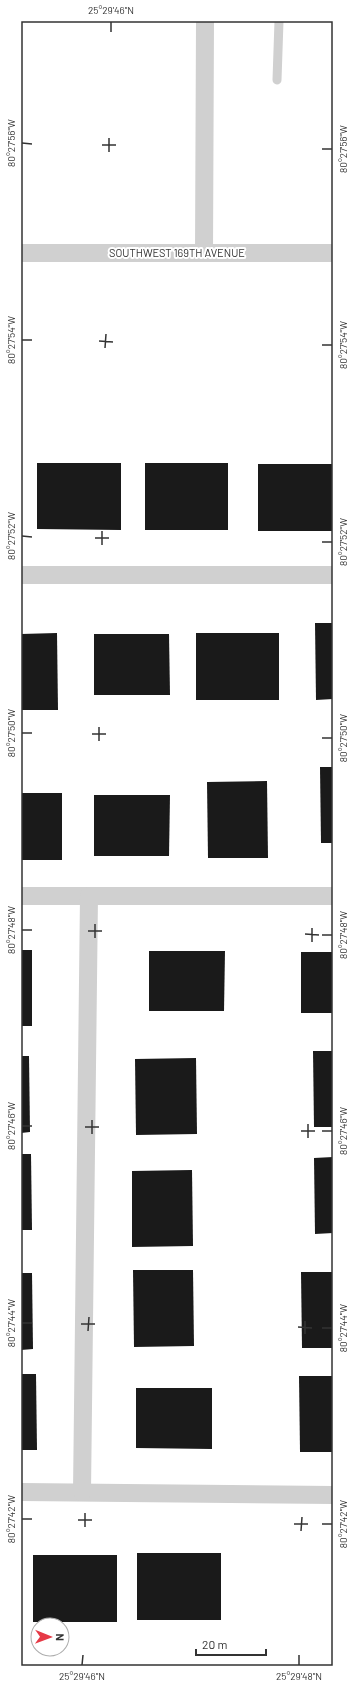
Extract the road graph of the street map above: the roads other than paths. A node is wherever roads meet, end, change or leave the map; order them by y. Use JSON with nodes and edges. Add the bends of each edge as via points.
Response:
{"nodes":[{"id":1,"x":205,"y":21,"type":"edge"},
{"id":2,"x":278,"y":21,"type":"edge"},
{"id":3,"x":277,"y":80,"type":"dead end"},
{"id":4,"x":204,"y":253,"type":"junction"},
{"id":5,"x":333,"y":253,"type":"edge"},
{"id":6,"x":21,"y":254,"type":"edge"},
{"id":7,"x":21,"y":575,"type":"edge"},
{"id":8,"x":333,"y":575,"type":"edge"},
{"id":9,"x":21,"y":896,"type":"edge"},
{"id":10,"x":89,"y":896,"type":"junction"},
{"id":11,"x":333,"y":896,"type":"edge"},
{"id":12,"x":21,"y":1492,"type":"edge"},
{"id":13,"x":82,"y":1492,"type":"junction"},
{"id":14,"x":333,"y":1495,"type":"edge"}],
"edges":[{"from":1,"to":4,"type":"street"},
{"from":2,"to":3,"type":"lane"},
{"from":4,"to":5,"type":"street","name":"SOUTHWEST 169TH AVENUE"},
{"from":4,"to":6,"type":"street","name":"SOUTHWEST 169TH AVENUE"},
{"from":7,"to":8,"type":"street"},
{"from":9,"to":10,"type":"street"},
{"from":10,"to":11,"type":"street"},
{"from":10,"to":13,"type":"street"},
{"from":12,"to":13,"type":"street"},
{"from":13,"to":14,"type":"street"}]}
